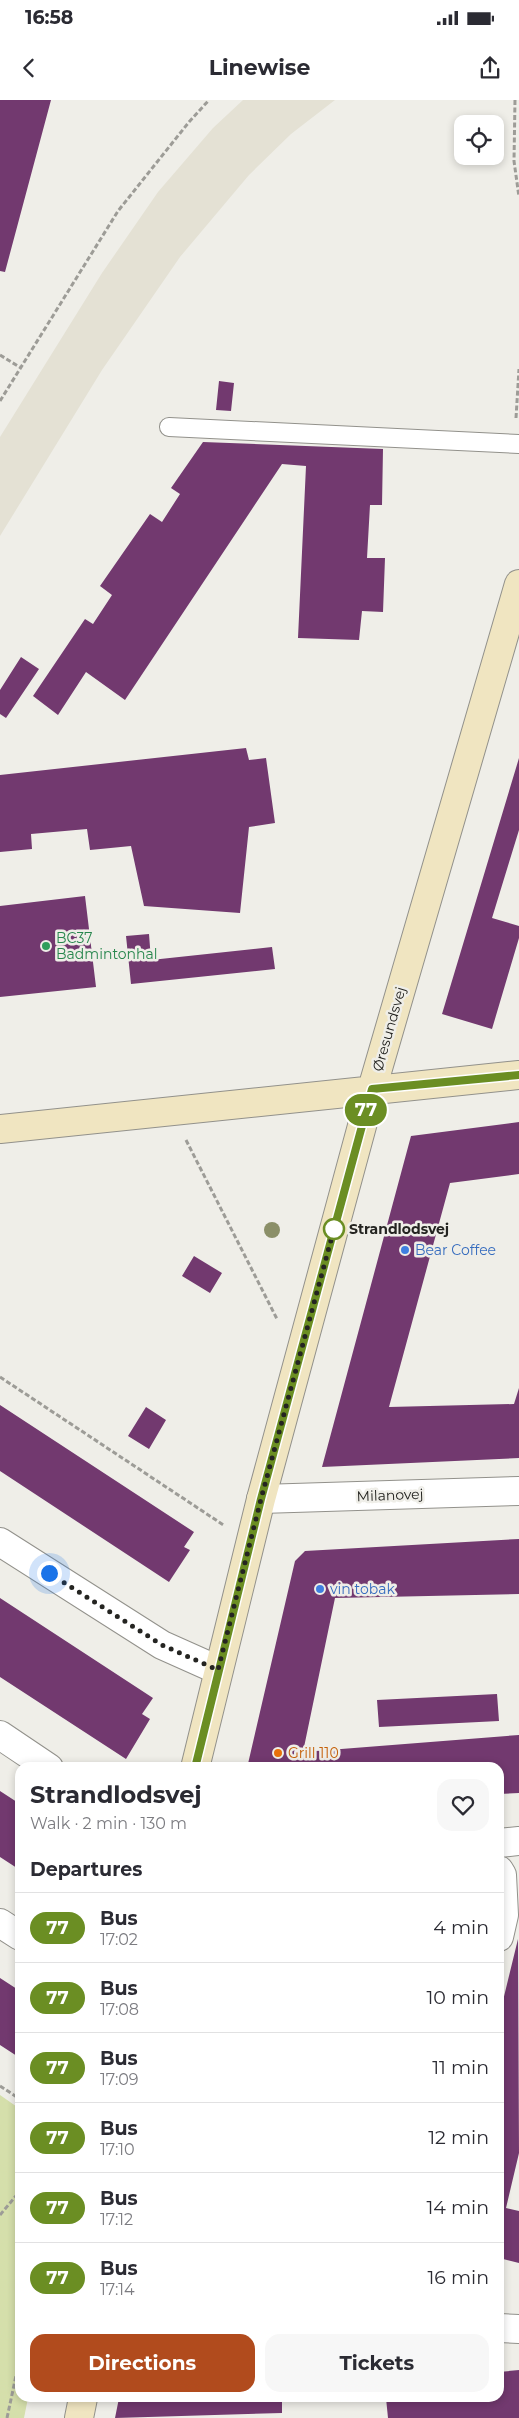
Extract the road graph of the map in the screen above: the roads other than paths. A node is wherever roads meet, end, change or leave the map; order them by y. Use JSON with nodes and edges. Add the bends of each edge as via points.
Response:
{"nodes":[{"id":1,"x":169,"y":426,"type":"dead end"},
{"id":2,"x":517,"y":444,"type":"edge"},
{"id":3,"x":519,"y":584,"type":"edge"},
{"id":4,"x":519,"y":1074,"type":"edge"},
{"id":5,"x":372,"y":1089,"type":"junction"},
{"id":6,"x":0,"y":1128,"type":"edge"},
{"id":7,"x":519,"y":1491,"type":"edge"},
{"id":8,"x":261,"y":1499,"type":"junction"},
{"id":9,"x":0,"y":1542,"type":"edge"},
{"id":10,"x":218,"y":1670,"type":"junction"},
{"id":11,"x":0,"y":1735,"type":"edge"},
{"id":12,"x":40,"y":1762,"type":"edge"},
{"id":13,"x":196,"y":1762,"type":"edge"},
{"id":14,"x":519,"y":1842,"type":"edge"},
{"id":15,"x":504,"y":1843,"type":"edge"},
{"id":16,"x":0,"y":1924,"type":"edge"},
{"id":17,"x":15,"y":1933,"type":"edge"},
{"id":18,"x":504,"y":2328,"type":"edge"},
{"id":19,"x":519,"y":2329,"type":"edge"},
{"id":20,"x":82,"y":2402,"type":"edge"},
{"id":21,"x":79,"y":2418,"type":"edge"}],
"edges":[{"from":1,"to":2,"type":"lane"},
{"from":3,"to":5,"type":"street","name":"Øresundsvej"},
{"from":4,"to":5,"type":"street"},
{"from":5,"to":6,"type":"street"},
{"from":5,"to":8,"type":"street","name":"Øresundsvej"},
{"from":7,"to":8,"type":"street","name":"Milanovej"},
{"from":8,"to":10,"type":"street","name":"Øresundsvej"},
{"from":9,"to":10,"type":"street","via":[[162,1645]]},
{"from":10,"to":13,"type":"street","name":"Øresundsvej"},
{"from":11,"to":12,"type":"street"},
{"from":14,"to":15,"type":"street"},
{"from":16,"to":17,"type":"street"},
{"from":18,"to":19,"type":"street"},
{"from":20,"to":21,"type":"street"}]}
